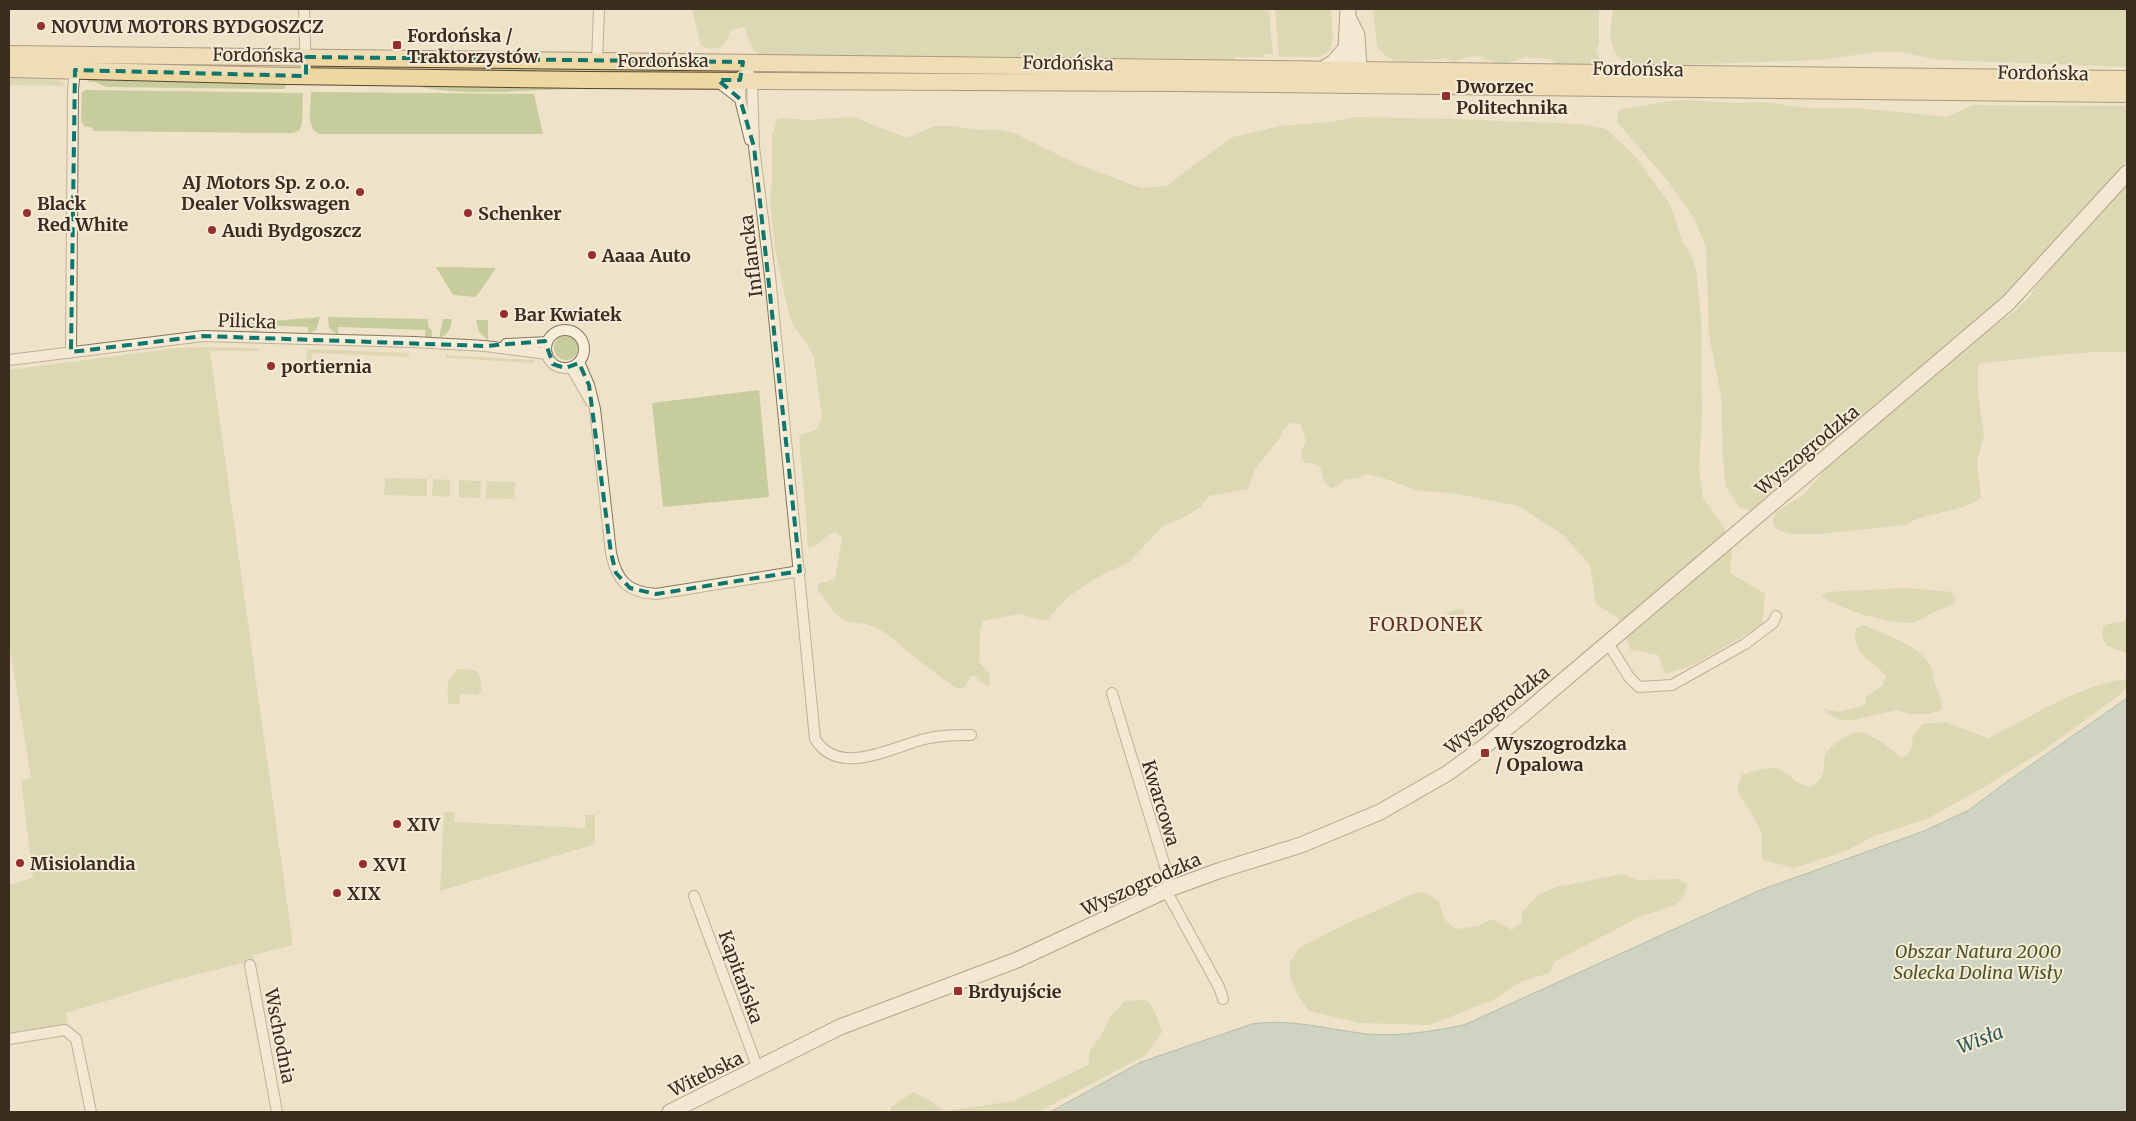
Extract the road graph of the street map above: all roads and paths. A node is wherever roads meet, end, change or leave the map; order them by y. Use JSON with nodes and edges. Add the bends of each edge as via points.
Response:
{"nodes":[{"id":1,"x":304,"y":9,"type":"edge"},
{"id":2,"x":599,"y":9,"type":"edge"},
{"id":3,"x":1348,"y":13,"type":"edge"},
{"id":4,"x":1346,"y":48,"type":"junction"},
{"id":5,"x":9,"y":54,"type":"edge"},
{"id":6,"x":306,"y":57,"type":"junction"},
{"id":7,"x":597,"y":61,"type":"junction"},
{"id":8,"x":743,"y":62,"type":"junction"},
{"id":9,"x":9,"y":69,"type":"edge"},
{"id":10,"x":1323,"y":69,"type":"junction"},
{"id":11,"x":1355,"y":69,"type":"junction"},
{"id":12,"x":75,"y":70,"type":"junction"},
{"id":13,"x":306,"y":76,"type":"junction"},
{"id":14,"x":2127,"y":79,"type":"edge"},
{"id":15,"x":716,"y":80,"type":"junction"},
{"id":16,"x":746,"y":80,"type":"junction"},
{"id":17,"x":1353,"y":86,"type":"junction"},
{"id":18,"x":2127,"y":94,"type":"edge"},
{"id":19,"x":740,"y":99,"type":"junction"},
{"id":20,"x":754,"y":147,"type":"junction"},
{"id":21,"x":2127,"y":173,"type":"edge"},
{"id":22,"x":547,"y":342,"type":"junction"},
{"id":23,"x":485,"y":346,"type":"junction"},
{"id":24,"x":71,"y":352,"type":"junction"},
{"id":25,"x":547,"y":354,"type":"junction"},
{"id":26,"x":9,"y":360,"type":"edge"},
{"id":27,"x":575,"y":365,"type":"junction"},
{"id":28,"x":800,"y":571,"type":"junction"},
{"id":29,"x":1776,"y":616,"type":"dead end"},
{"id":30,"x":1608,"y":643,"type":"junction"},
{"id":31,"x":1110,"y":696,"type":"dead end"},
{"id":32,"x":971,"y":735,"type":"dead end"},
{"id":33,"x":1169,"y":889,"type":"junction"},
{"id":34,"x":694,"y":896,"type":"dead end"},
{"id":35,"x":250,"y":965,"type":"dead end"},
{"id":36,"x":1223,"y":999,"type":"dead end"},
{"id":37,"x":9,"y":1039,"type":"edge"},
{"id":38,"x":758,"y":1069,"type":"junction"},
{"id":39,"x":91,"y":1112,"type":"edge"},
{"id":40,"x":277,"y":1112,"type":"edge"},
{"id":41,"x":670,"y":1112,"type":"edge"}],
"edges":[{"from":1,"to":6,"type":"street"},
{"from":2,"to":7,"type":"street"},
{"from":3,"to":4,"type":"street"},
{"from":3,"to":11,"type":"street","via":[[1357,35]]},
{"from":4,"to":10,"type":"street"},
{"from":4,"to":11,"type":"street"},
{"from":5,"to":6,"type":"main road","name":"Fordońska"},
{"from":6,"to":7,"type":"main road","name":"Fordońska"},
{"from":6,"to":13,"type":"street"},
{"from":7,"to":8,"type":"main road","name":"Fordońska"},
{"from":8,"to":10,"type":"main road","name":"Fordońska"},
{"from":8,"to":16,"type":"street"},
{"from":9,"to":12,"type":"main road","name":"Fordońska"},
{"from":10,"to":11,"type":"main road","name":"Fordońska"},
{"from":11,"to":14,"type":"main road","name":"Fordońska"},
{"from":11,"to":17,"type":"street"},
{"from":12,"to":13,"type":"main road","name":"Fordońska"},
{"from":12,"to":24,"type":"street"},
{"from":13,"to":15,"type":"main road","name":"Fordońska"},
{"from":15,"to":16,"type":"main road","name":"Fordońska"},
{"from":15,"to":19,"type":"street"},
{"from":16,"to":17,"type":"main road","name":"Fordońska"},
{"from":16,"to":19,"type":"street","name":"Inflancka"},
{"from":16,"to":20,"type":"street","name":"Inflancka"},
{"from":17,"to":18,"type":"main road","name":"Fordońska"},
{"from":19,"to":20,"type":"street","name":"Inflancka","via":[[748,136]]},
{"from":20,"to":28,"type":"street","name":"Inflancka"},
{"from":21,"to":30,"type":"street","name":"Wyszogrodzka","via":[[2008,303]]},
{"from":22,"to":23,"type":"street","name":"Pilicka"},
{"from":22,"to":25,"type":"street"},
{"from":22,"to":27,"type":"street","via":[[560,330],[575,332],[583,342],[584,354]]},
{"from":23,"to":24,"type":"street","name":"Pilicka","via":[[203,336]]},
{"from":23,"to":25,"type":"street","name":"Pilicka"},
{"from":24,"to":26,"type":"street","name":"Pilicka"},
{"from":25,"to":27,"type":"street","via":[[559,367]]},
{"from":27,"to":28,"type":"street","via":[[589,385],[595,409],[611,553],[616,573],[630,588],[656,594]]},
{"from":28,"to":32,"type":"street","name":"Inflancka","via":[[813,730],[820,746],[834,755],[856,759],[926,738]]},
{"from":29,"to":30,"type":"street","via":[[1773,623],[1745,644],[1672,685],[1639,687]]},
{"from":30,"to":33,"type":"street","name":"Wyszogrodzka","via":[[1481,749],[1403,800],[1321,838]]},
{"from":31,"to":33,"type":"street","name":"Kwarcowa","via":[[1168,876]]},
{"from":33,"to":36,"type":"street","name":"Kwarcowa","via":[[1169,896]]},
{"from":33,"to":38,"type":"street","name":"Wyszogrodzka","via":[[1017,960],[840,1027]]},
{"from":34,"to":38,"type":"street","name":"Kapitańska"},
{"from":35,"to":40,"type":"street","name":"Wschodnia"},
{"from":37,"to":39,"type":"street","via":[[69,1032],[76,1039]]},
{"from":38,"to":41,"type":"street","name":"Witebska"}]}
